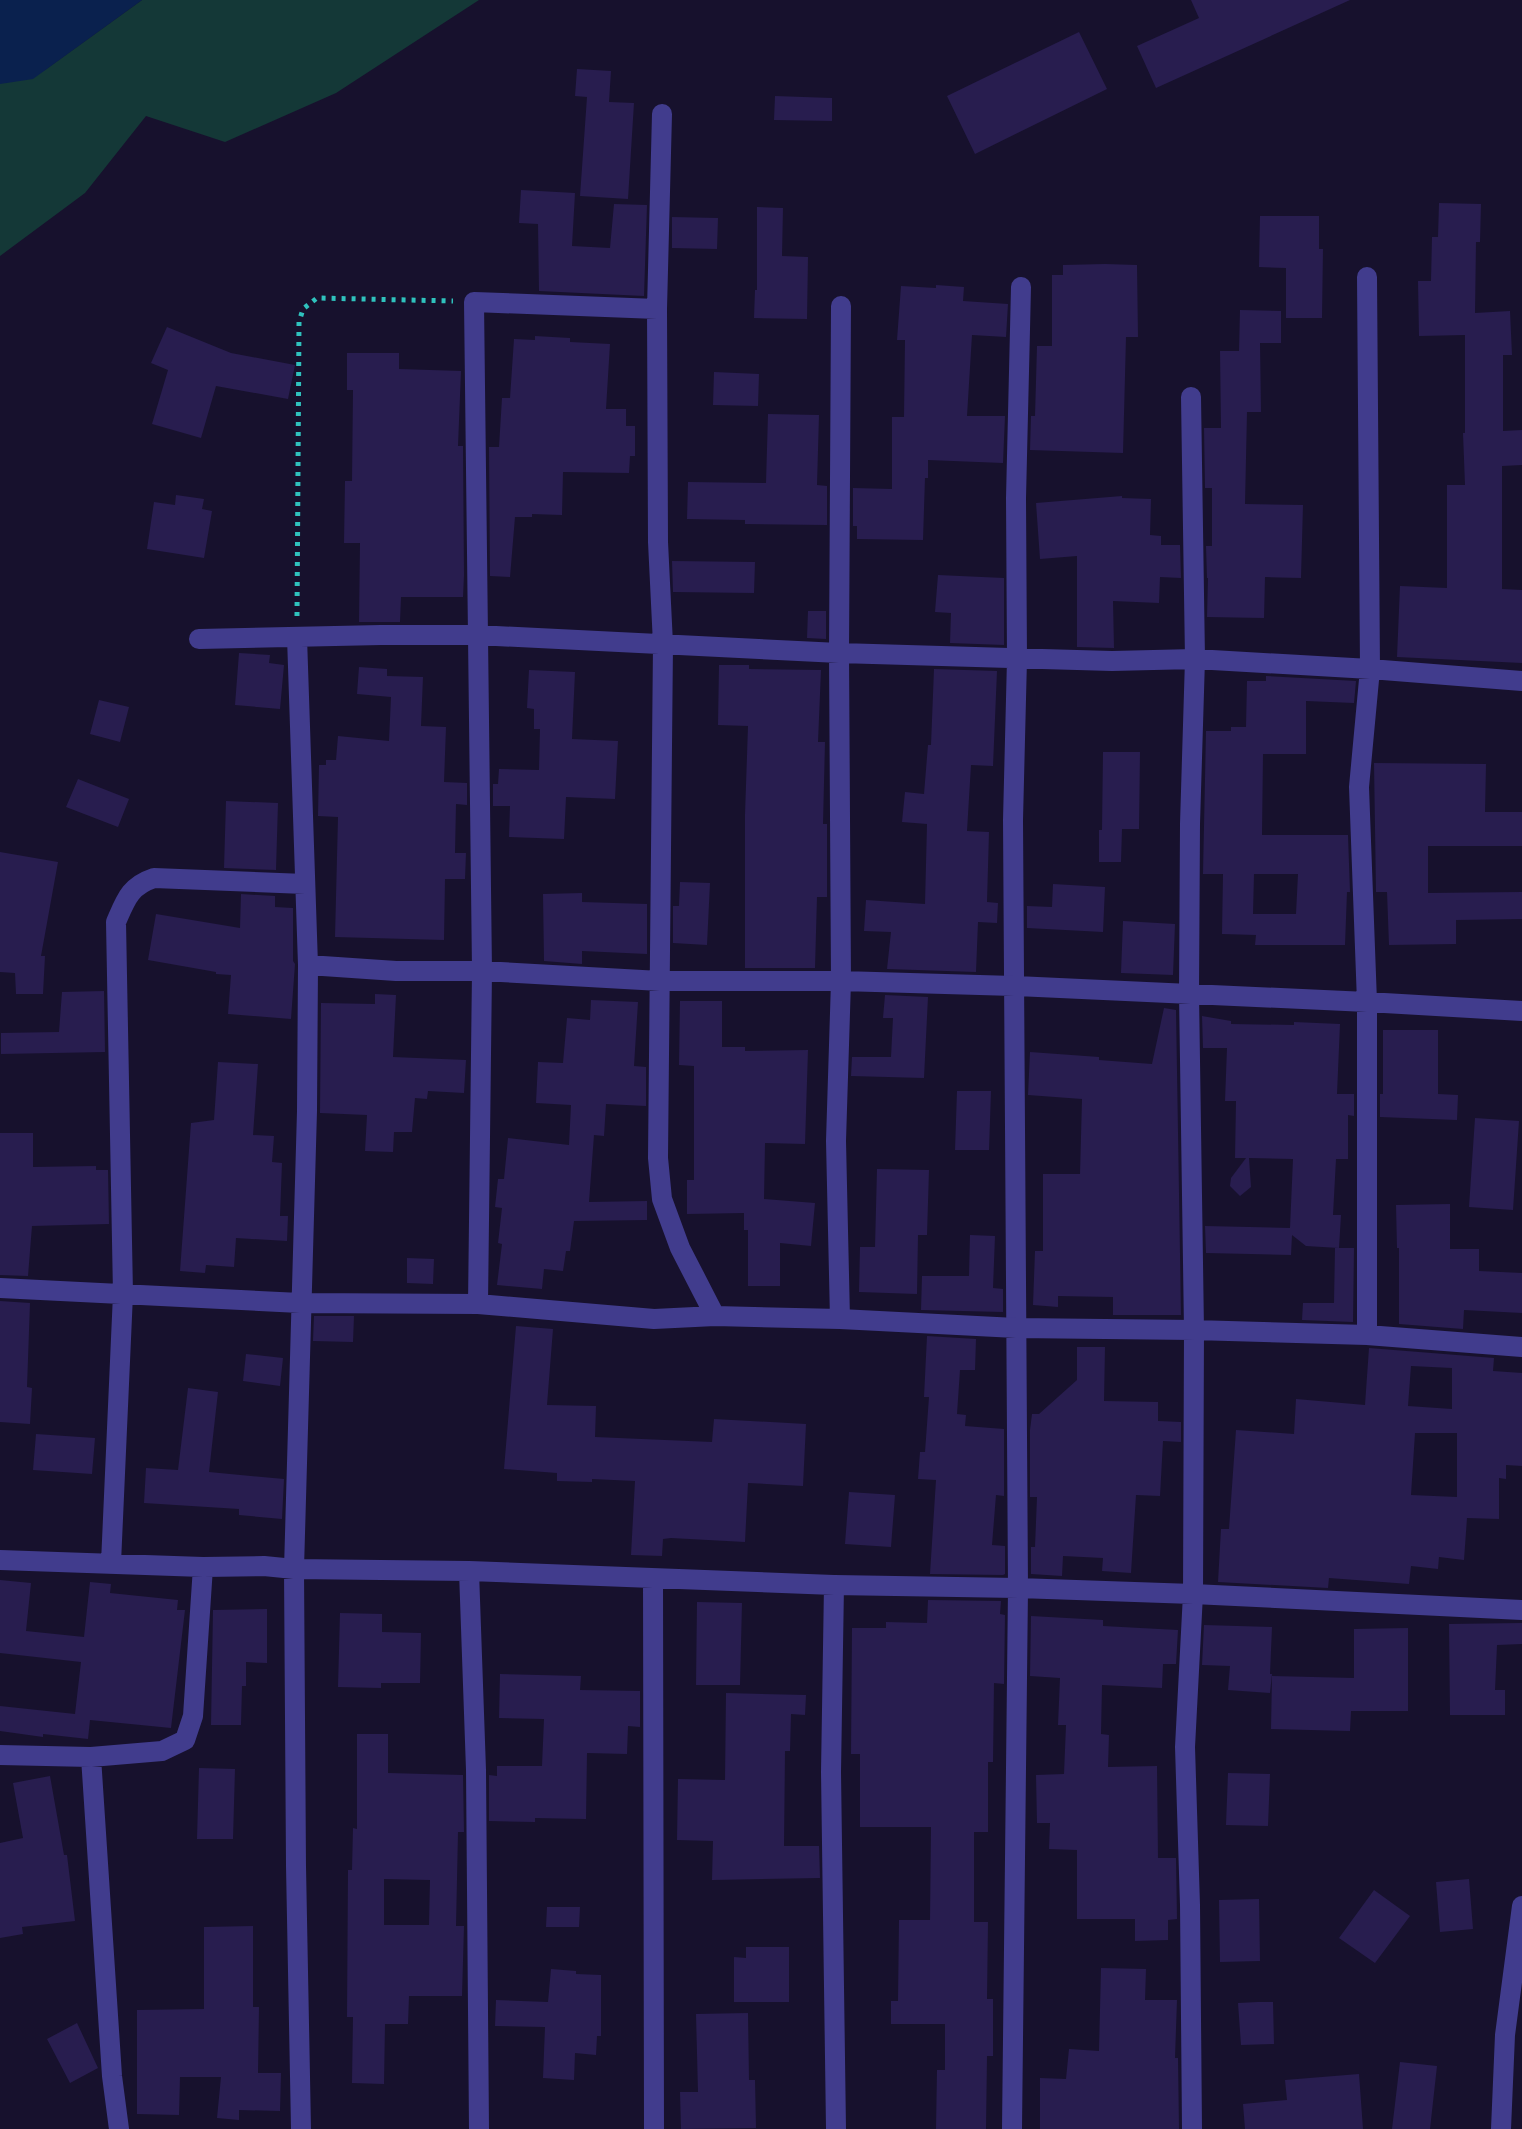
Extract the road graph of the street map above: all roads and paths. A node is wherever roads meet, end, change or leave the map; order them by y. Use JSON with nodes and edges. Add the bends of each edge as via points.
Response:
{"nodes":[{"id":1,"x":662,"y":114,"type":"dead end"},
{"id":2,"x":1367,"y":277,"type":"dead end"},
{"id":3,"x":1021,"y":287,"type":"dead end"},
{"id":4,"x":474,"y":302,"type":"junction"},
{"id":5,"x":841,"y":306,"type":"dead end"},
{"id":6,"x":657,"y":309,"type":"junction"},
{"id":7,"x":1191,"y":397,"type":"dead end"},
{"id":8,"x":477,"y":635,"type":"junction"},
{"id":9,"x":297,"y":637,"type":"junction"},
{"id":10,"x":199,"y":639,"type":"dead end"},
{"id":11,"x":663,"y":644,"type":"junction"},
{"id":12,"x":839,"y":653,"type":"junction"},
{"id":13,"x":1017,"y":659,"type":"junction"},
{"id":14,"x":1195,"y":659,"type":"junction"},
{"id":15,"x":1370,"y":669,"type":"junction"},
{"id":16,"x":1522,"y":681,"type":"edge"},
{"id":17,"x":305,"y":884,"type":"junction"},
{"id":18,"x":308,"y":965,"type":"junction"},
{"id":19,"x":482,"y":971,"type":"junction"},
{"id":20,"x":660,"y":981,"type":"junction"},
{"id":21,"x":841,"y":981,"type":"junction"},
{"id":22,"x":1014,"y":986,"type":"junction"},
{"id":23,"x":1189,"y":993,"type":"junction"},
{"id":24,"x":1367,"y":1002,"type":"junction"},
{"id":25,"x":1522,"y":1011,"type":"edge"},
{"id":26,"x":0,"y":1288,"type":"edge"},
{"id":27,"x":123,"y":1294,"type":"junction"},
{"id":28,"x":300,"y":1303,"type":"junction"},
{"id":29,"x":478,"y":1304,"type":"junction"},
{"id":30,"x":715,"y":1316,"type":"junction"},
{"id":31,"x":840,"y":1319,"type":"junction"},
{"id":32,"x":1016,"y":1328,"type":"junction"},
{"id":33,"x":1194,"y":1330,"type":"junction"},
{"id":34,"x":1367,"y":1335,"type":"junction"},
{"id":35,"x":1522,"y":1347,"type":"edge"},
{"id":36,"x":0,"y":1560,"type":"edge"},
{"id":37,"x":111,"y":1563,"type":"junction"},
{"id":38,"x":203,"y":1567,"type":"junction"},
{"id":39,"x":294,"y":1569,"type":"junction"},
{"id":40,"x":469,"y":1571,"type":"junction"},
{"id":41,"x":653,"y":1579,"type":"junction"},
{"id":42,"x":834,"y":1585,"type":"junction"},
{"id":43,"x":1018,"y":1588,"type":"junction"},
{"id":44,"x":1193,"y":1594,"type":"junction"},
{"id":45,"x":1522,"y":1610,"type":"edge"},
{"id":46,"x":0,"y":1755,"type":"edge"},
{"id":47,"x":91,"y":1757,"type":"junction"},
{"id":48,"x":1522,"y":1906,"type":"edge"},
{"id":49,"x":1512,"y":2099,"type":"edge"},
{"id":50,"x":119,"y":2129,"type":"edge"},
{"id":51,"x":301,"y":2129,"type":"edge"},
{"id":52,"x":479,"y":2129,"type":"edge"},
{"id":53,"x":654,"y":2129,"type":"edge"},
{"id":54,"x":836,"y":2129,"type":"edge"},
{"id":55,"x":1012,"y":2129,"type":"edge"},
{"id":56,"x":1192,"y":2129,"type":"edge"},
{"id":57,"x":1501,"y":2129,"type":"edge"}],
"edges":[{"from":1,"to":6,"type":"street"},
{"from":2,"to":15,"type":"street"},
{"from":3,"to":13,"type":"street"},
{"from":4,"to":6,"type":"street"},
{"from":4,"to":8,"type":"street"},
{"from":4,"to":9,"type":"path","via":[[317,298],[303,309]]},
{"from":5,"to":12,"type":"street"},
{"from":6,"to":11,"type":"street"},
{"from":7,"to":14,"type":"street"},
{"from":8,"to":9,"type":"street"},
{"from":8,"to":11,"type":"street"},
{"from":8,"to":19,"type":"street"},
{"from":9,"to":10,"type":"street"},
{"from":9,"to":17,"type":"street"},
{"from":11,"to":12,"type":"street"},
{"from":11,"to":20,"type":"street"},
{"from":12,"to":13,"type":"street"},
{"from":12,"to":21,"type":"street"},
{"from":13,"to":14,"type":"street"},
{"from":13,"to":22,"type":"street"},
{"from":14,"to":15,"type":"street"},
{"from":14,"to":23,"type":"street"},
{"from":15,"to":16,"type":"street"},
{"from":15,"to":24,"type":"street","via":[[1359,787]]},
{"from":17,"to":18,"type":"street"},
{"from":17,"to":27,"type":"street","via":[[154,878],[138,883],[120,911],[116,922]]},
{"from":18,"to":19,"type":"street"},
{"from":18,"to":28,"type":"street"},
{"from":19,"to":20,"type":"street"},
{"from":19,"to":29,"type":"street"},
{"from":20,"to":21,"type":"street"},
{"from":20,"to":30,"type":"street","via":[[662,1199]]},
{"from":21,"to":22,"type":"street"},
{"from":21,"to":31,"type":"street","via":[[836,1141]]},
{"from":22,"to":23,"type":"street"},
{"from":22,"to":32,"type":"street"},
{"from":23,"to":24,"type":"street"},
{"from":23,"to":33,"type":"street"},
{"from":24,"to":25,"type":"street"},
{"from":24,"to":34,"type":"street"},
{"from":26,"to":27,"type":"street"},
{"from":27,"to":28,"type":"street"},
{"from":27,"to":37,"type":"street"},
{"from":28,"to":29,"type":"street"},
{"from":28,"to":39,"type":"street"},
{"from":29,"to":30,"type":"street","via":[[654,1319]]},
{"from":30,"to":31,"type":"street"},
{"from":31,"to":32,"type":"street"},
{"from":32,"to":33,"type":"street"},
{"from":32,"to":43,"type":"street"},
{"from":33,"to":34,"type":"street"},
{"from":33,"to":44,"type":"street"},
{"from":34,"to":35,"type":"street"},
{"from":36,"to":37,"type":"street"},
{"from":37,"to":38,"type":"street"},
{"from":38,"to":39,"type":"street"},
{"from":38,"to":47,"type":"street","via":[[193,1716],[185,1740],[162,1751]]},
{"from":39,"to":40,"type":"street"},
{"from":39,"to":51,"type":"street"},
{"from":40,"to":41,"type":"street"},
{"from":40,"to":52,"type":"street"},
{"from":41,"to":42,"type":"street"},
{"from":41,"to":53,"type":"street"},
{"from":42,"to":43,"type":"street"},
{"from":42,"to":54,"type":"street"},
{"from":43,"to":44,"type":"street"},
{"from":43,"to":55,"type":"street"},
{"from":44,"to":45,"type":"street"},
{"from":44,"to":56,"type":"street","via":[[1185,1747]]},
{"from":46,"to":47,"type":"street"},
{"from":47,"to":50,"type":"street"},
{"from":48,"to":49,"type":"street","via":[[1505,2035]]},
{"from":49,"to":57,"type":"street"}]}
